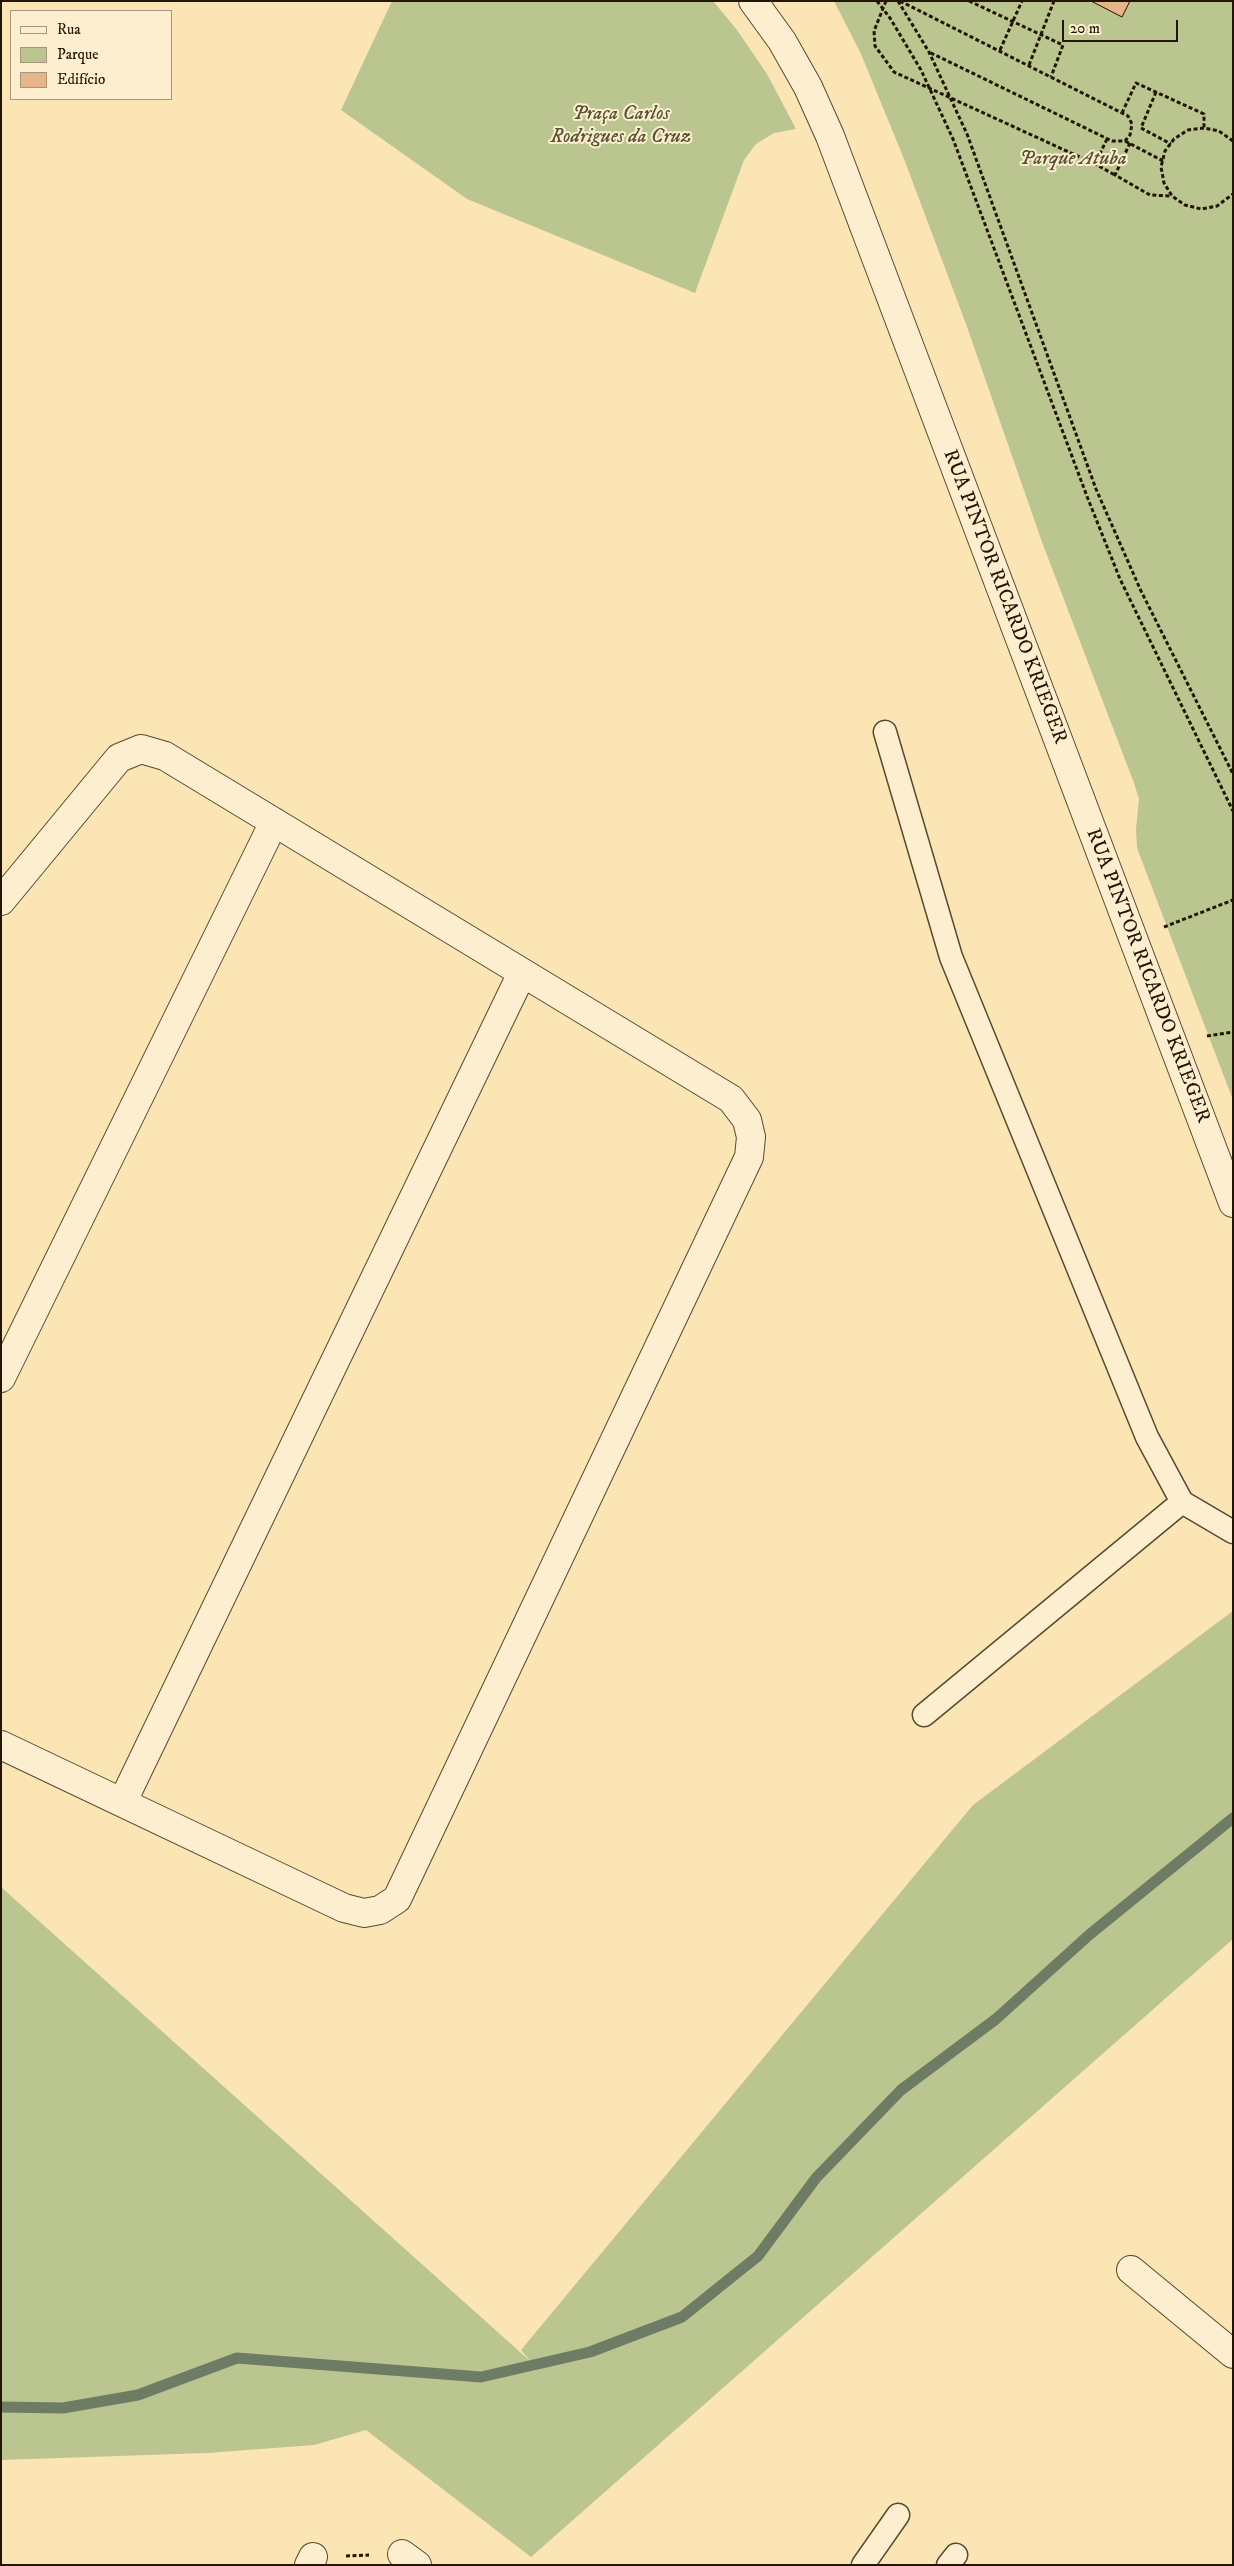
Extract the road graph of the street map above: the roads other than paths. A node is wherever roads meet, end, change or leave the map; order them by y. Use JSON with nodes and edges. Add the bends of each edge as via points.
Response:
{"nodes":[{"id":1,"x":753,"y":1,"type":"edge"},
{"id":2,"x":885,"y":732,"type":"dead end"},
{"id":3,"x":274,"y":822,"type":"junction"},
{"id":4,"x":1,"y":900,"type":"edge"},
{"id":5,"x":522,"y":973,"type":"junction"},
{"id":6,"x":1233,"y":1203,"type":"edge"},
{"id":7,"x":1,"y":1378,"type":"edge"},
{"id":8,"x":1182,"y":1502,"type":"junction"},
{"id":9,"x":1233,"y":1532,"type":"edge"},
{"id":10,"x":924,"y":1714,"type":"dead end"},
{"id":11,"x":1,"y":1745,"type":"edge"},
{"id":12,"x":123,"y":1801,"type":"junction"},
{"id":13,"x":1131,"y":2270,"type":"dead end"},
{"id":14,"x":1233,"y":2354,"type":"edge"},
{"id":15,"x":898,"y":2515,"type":"dead end"},
{"id":16,"x":864,"y":2565,"type":"edge"}],
"edges":[{"from":1,"to":6,"type":"street","name":"RUA PINTOR RICARDO KRIEGER","via":[[782,41],[830,136]]},
{"from":2,"to":8,"type":"lane","via":[[951,957],[1147,1437]]},
{"from":3,"to":4,"type":"street","via":[[165,756],[141,749],[119,758]]},
{"from":3,"to":5,"type":"street"},
{"from":3,"to":7,"type":"street"},
{"from":5,"to":12,"type":"street"},
{"from":5,"to":12,"type":"street","via":[[731,1098],[747,1120],[751,1136],[749,1157],[397,1899],[380,1910],[364,1912],[344,1908]]},
{"from":8,"to":9,"type":"lane"},
{"from":8,"to":10,"type":"lane"},
{"from":11,"to":12,"type":"street"},
{"from":13,"to":14,"type":"street"},
{"from":15,"to":16,"type":"lane"}]}
